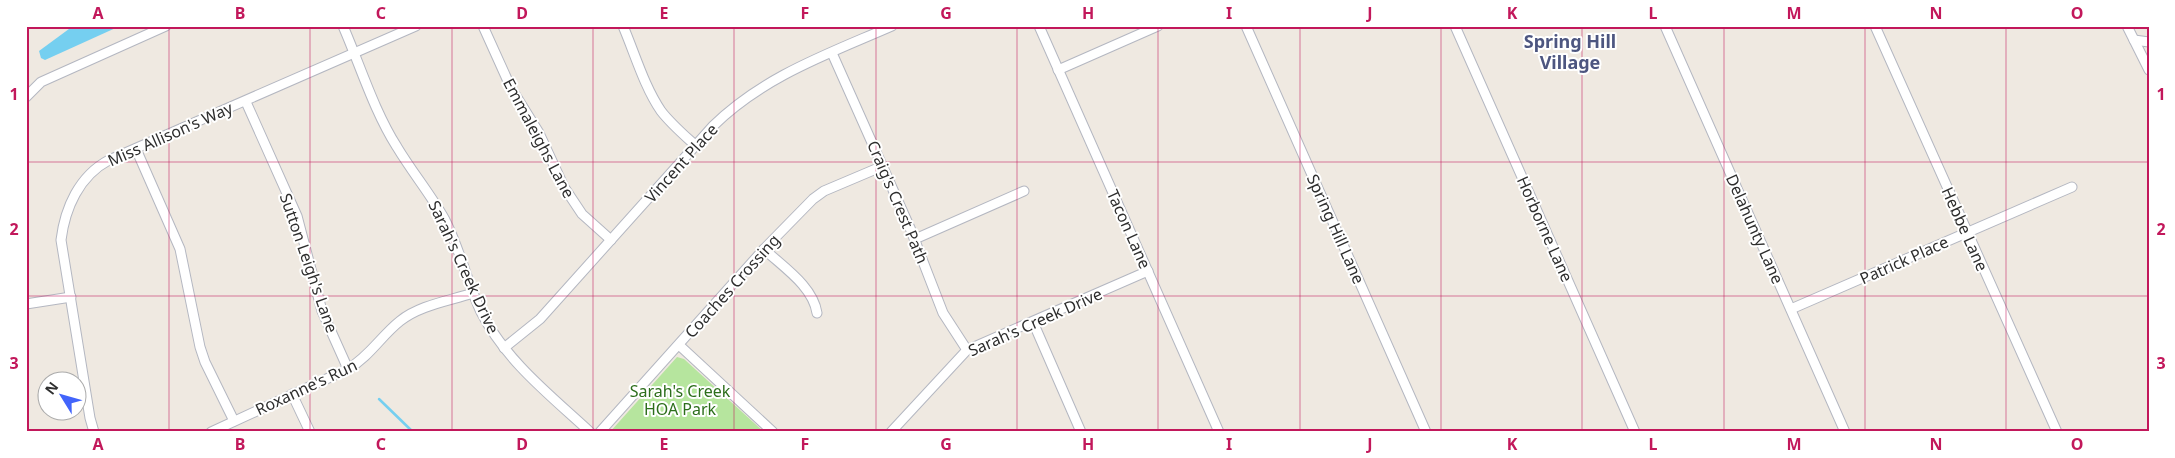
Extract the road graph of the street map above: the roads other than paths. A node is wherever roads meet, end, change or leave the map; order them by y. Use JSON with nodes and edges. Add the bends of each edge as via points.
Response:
{"nodes":[{"id":1,"x":166,"y":26,"type":"edge"},
{"id":2,"x":343,"y":26,"type":"edge"},
{"id":3,"x":416,"y":26,"type":"edge"},
{"id":4,"x":483,"y":26,"type":"edge"},
{"id":5,"x":892,"y":26,"type":"edge"},
{"id":6,"x":1039,"y":26,"type":"edge"},
{"id":7,"x":1158,"y":26,"type":"edge"},
{"id":8,"x":1246,"y":26,"type":"edge"},
{"id":9,"x":1455,"y":26,"type":"edge"},
{"id":10,"x":1665,"y":26,"type":"edge"},
{"id":11,"x":1874,"y":26,"type":"edge"},
{"id":12,"x":2127,"y":26,"type":"edge"},
{"id":13,"x":627,"y":28,"type":"edge"},
{"id":14,"x":2134,"y":40,"type":"junction"},
{"id":15,"x":2149,"y":42,"type":"edge"},
{"id":16,"x":832,"y":53,"type":"junction"},
{"id":17,"x":354,"y":54,"type":"junction"},
{"id":18,"x":1058,"y":70,"type":"junction"},
{"id":19,"x":2149,"y":70,"type":"edge"},
{"id":20,"x":26,"y":97,"type":"edge"},
{"id":21,"x":246,"y":102,"type":"junction"},
{"id":22,"x":696,"y":146,"type":"junction"},
{"id":23,"x":136,"y":149,"type":"junction"},
{"id":24,"x":883,"y":166,"type":"junction"},
{"id":25,"x":2072,"y":187,"type":"dead end"},
{"id":26,"x":1024,"y":191,"type":"dead end"},
{"id":27,"x":1966,"y":233,"type":"junction"},
{"id":28,"x":915,"y":239,"type":"junction"},
{"id":29,"x":611,"y":240,"type":"junction"},
{"id":30,"x":764,"y":249,"type":"junction"},
{"id":31,"x":1148,"y":271,"type":"junction"},
{"id":32,"x":473,"y":293,"type":"junction"},
{"id":33,"x":71,"y":297,"type":"junction"},
{"id":34,"x":26,"y":304,"type":"edge"},
{"id":35,"x":1791,"y":309,"type":"junction"},
{"id":36,"x":817,"y":313,"type":"dead end"},
{"id":37,"x":1033,"y":322,"type":"junction"},
{"id":38,"x":679,"y":345,"type":"junction"},
{"id":39,"x":504,"y":348,"type":"junction"},
{"id":40,"x":967,"y":350,"type":"junction"},
{"id":41,"x":348,"y":369,"type":"junction"},
{"id":42,"x":292,"y":394,"type":"junction"},
{"id":43,"x":234,"y":421,"type":"junction"},
{"id":44,"x":94,"y":432,"type":"edge"},
{"id":45,"x":210,"y":432,"type":"edge"},
{"id":46,"x":310,"y":432,"type":"edge"},
{"id":47,"x":590,"y":432,"type":"edge"},
{"id":48,"x":600,"y":432,"type":"edge"},
{"id":49,"x":774,"y":432,"type":"edge"},
{"id":50,"x":892,"y":432,"type":"edge"},
{"id":51,"x":1082,"y":432,"type":"edge"},
{"id":52,"x":1219,"y":432,"type":"edge"},
{"id":53,"x":1426,"y":432,"type":"edge"},
{"id":54,"x":1634,"y":432,"type":"edge"},
{"id":55,"x":1845,"y":432,"type":"edge"},
{"id":56,"x":2057,"y":432,"type":"edge"}],
"edges":[{"from":1,"to":20,"type":"street","via":[[41,82]]},
{"from":2,"to":17,"type":"street","name":"Sarah's Creek Drive"},
{"from":3,"to":17,"type":"street","name":"Miss Allison's Way"},
{"from":4,"to":29,"type":"street","name":"Emmaleighs Lane","via":[[511,88],[539,132],[564,187],[582,214]]},
{"from":5,"to":16,"type":"street","name":"Vincent Place"},
{"from":6,"to":18,"type":"street","name":"Tacon Lane"},
{"from":7,"to":18,"type":"street"},
{"from":8,"to":53,"type":"street","name":"Spring Hill Lane"},
{"from":9,"to":54,"type":"street","name":"Horborne Lane"},
{"from":10,"to":35,"type":"street","name":"Delahunty Lane"},
{"from":11,"to":27,"type":"street","name":"Hebbe Lane"},
{"from":12,"to":14,"type":"street"},
{"from":13,"to":22,"type":"street","via":[[660,110]]},
{"from":14,"to":15,"type":"street"},
{"from":14,"to":19,"type":"street"},
{"from":16,"to":22,"type":"street","name":"Vincent Place","via":[[791,70],[742,100]]},
{"from":16,"to":24,"type":"street","name":"Craig's Crest Path"},
{"from":17,"to":21,"type":"street","name":"Miss Allison's Way"},
{"from":17,"to":32,"type":"street","name":"Sarah's Creek Drive","via":[[396,147],[433,199],[454,240]]},
{"from":18,"to":31,"type":"street","name":"Tacon Lane"},
{"from":21,"to":23,"type":"street","name":"Miss Allison's Way"},
{"from":21,"to":41,"type":"street","name":"Sutton Leigh's Lane","via":[[297,216],[322,311]]},
{"from":22,"to":29,"type":"street","name":"Vincent Place"},
{"from":23,"to":33,"type":"street","name":"Miss Allison's Way","via":[[103,163],[78,188],[69,205],[61,240]]},
{"from":23,"to":43,"type":"street","via":[[180,248],[200,347]]},
{"from":24,"to":28,"type":"street","name":"Craig's Crest Path"},
{"from":24,"to":30,"type":"street","name":"Coaches Crossing","via":[[818,194]]},
{"from":25,"to":27,"type":"street","name":"Patrick Place"},
{"from":26,"to":28,"type":"street"},
{"from":27,"to":35,"type":"street","name":"Patrick Place"},
{"from":27,"to":56,"type":"street","name":"Hebbe Lane"},
{"from":28,"to":40,"type":"street","name":"Craig's Crest Path","via":[[943,313]]},
{"from":29,"to":39,"type":"street","name":"Vincent Place","via":[[540,319]]},
{"from":30,"to":36,"type":"street","via":[[810,292]]},
{"from":30,"to":38,"type":"street","name":"Coaches Crossing"},
{"from":31,"to":37,"type":"street","name":"Sarah's Creek Drive"},
{"from":31,"to":52,"type":"street","name":"Tacon Lane"},
{"from":32,"to":39,"type":"street","name":"Sarah's Creek Drive"},
{"from":32,"to":41,"type":"street","name":"Roxanne's Run","via":[[412,313]]},
{"from":33,"to":34,"type":"street"},
{"from":33,"to":44,"type":"street","name":"Miss Allison's Way"},
{"from":35,"to":55,"type":"street","name":"Delahunty Lane"},
{"from":37,"to":40,"type":"street","name":"Sarah's Creek Drive"},
{"from":37,"to":51,"type":"street"},
{"from":38,"to":48,"type":"street","name":"Coaches Crossing"},
{"from":38,"to":49,"type":"street"},
{"from":39,"to":47,"type":"street","name":"Sarah's Creek Drive","via":[[523,371]]},
{"from":40,"to":50,"type":"street","name":"Sarah's Creek Drive"},
{"from":41,"to":42,"type":"street","name":"Roxanne's Run"},
{"from":42,"to":43,"type":"street","name":"Roxanne's Run"},
{"from":42,"to":46,"type":"street"},
{"from":43,"to":45,"type":"street","name":"Roxanne's Run"}]}
